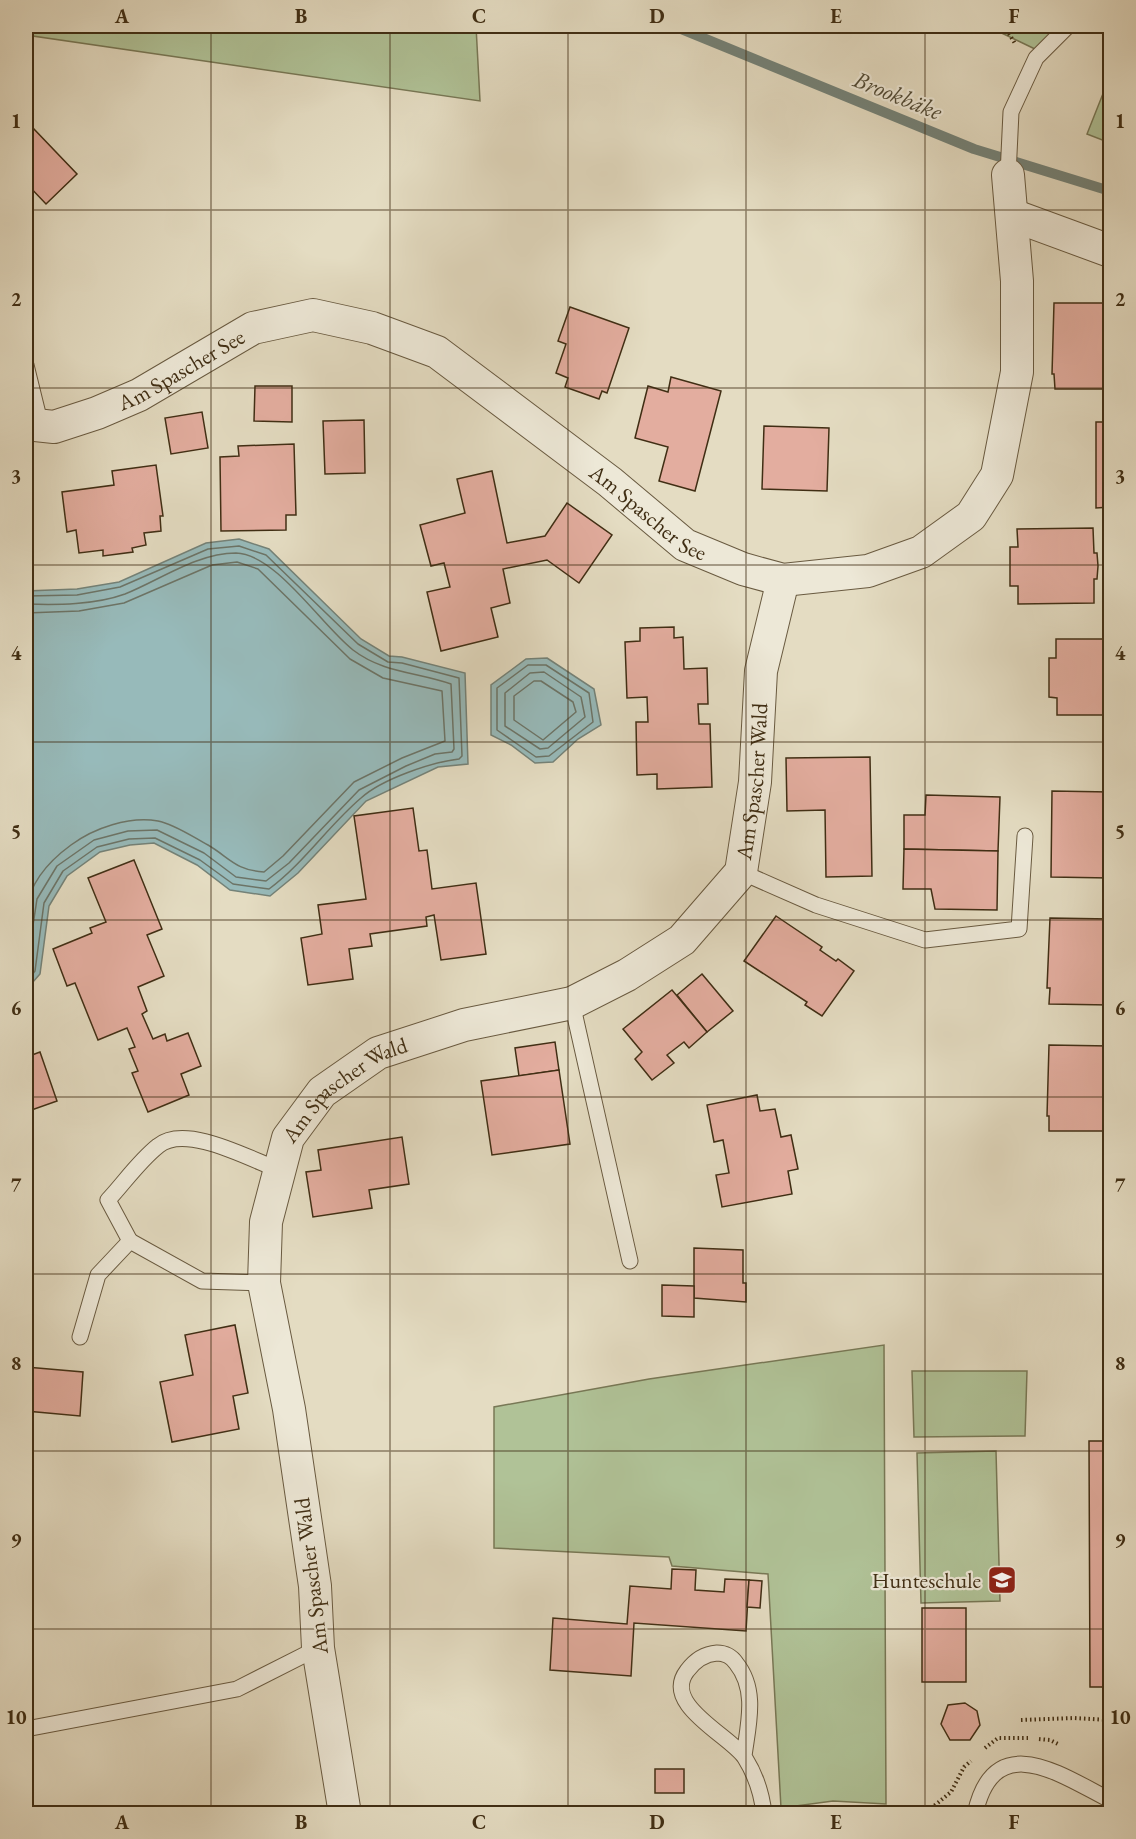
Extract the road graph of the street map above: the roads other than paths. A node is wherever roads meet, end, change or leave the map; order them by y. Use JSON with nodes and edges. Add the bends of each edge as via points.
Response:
{"nodes":[{"id":1,"x":1068,"y":26,"type":"edge"},
{"id":2,"x":1008,"y":175,"type":"joint"},
{"id":3,"x":1012,"y":215,"type":"junction"},
{"id":4,"x":1110,"y":251,"type":"edge"},
{"id":5,"x":26,"y":365,"type":"edge"},
{"id":6,"x":33,"y":425,"type":"edge"},
{"id":7,"x":783,"y":580,"type":"junction"},
{"id":8,"x":1025,"y":836,"type":"dead end"},
{"id":9,"x":741,"y":872,"type":"junction"},
{"id":10,"x":572,"y":1003,"type":"junction"},
{"id":11,"x":279,"y":1170,"type":"junction"},
{"id":12,"x":130,"y":1241,"type":"junction"},
{"id":13,"x":630,"y":1261,"type":"dead end"},
{"id":14,"x":264,"y":1283,"type":"junction"},
{"id":15,"x":80,"y":1337,"type":"dead end"},
{"id":16,"x":318,"y":1648,"type":"junction"},
{"id":17,"x":26,"y":1729,"type":"edge"},
{"id":18,"x":744,"y":1756,"type":"junction"},
{"id":19,"x":1110,"y":1800,"type":"edge"},
{"id":20,"x":345,"y":1814,"type":"edge"},
{"id":21,"x":764,"y":1814,"type":"edge"},
{"id":22,"x":975,"y":1814,"type":"edge"}],
"edges":[{"from":1,"to":2,"type":"lane","via":[[1036,58],[1011,112]]},
{"from":2,"to":3,"type":"street","name":"Am Spascher See"},
{"from":3,"to":4,"type":"street"},
{"from":3,"to":7,"type":"street","name":"Am Spascher See","via":[[1017,372],[997,475],[971,516],[921,552],[868,571]]},
{"from":5,"to":6,"type":"lane"},
{"from":6,"to":7,"type":"street","name":"Am Spascher See","via":[[54,427],[97,413],[139,394],[253,328],[313,315],[372,328],[437,352],[610,482],[685,545]]},
{"from":7,"to":9,"type":"street","name":"Am Spascher Wald","via":[[761,671],[755,782]]},
{"from":8,"to":9,"type":"lane","via":[[1019,929],[925,940],[816,905]]},
{"from":9,"to":10,"type":"street","name":"Am Spascher Wald","via":[[681,940],[627,975]]},
{"from":10,"to":11,"type":"street","name":"Am Spascher Wald","via":[[464,1025],[378,1053],[322,1092],[288,1138]]},
{"from":10,"to":13,"type":"lane"},
{"from":11,"to":12,"type":"lane","via":[[193,1138],[159,1144],[108,1200]]},
{"from":11,"to":14,"type":"street","name":"Am Spascher Wald","via":[[266,1222]]},
{"from":12,"to":14,"type":"lane","via":[[202,1281]]},
{"from":12,"to":15,"type":"lane","via":[[98,1275]]},
{"from":14,"to":16,"type":"street","name":"Am Spascher Wald","via":[[289,1408],[315,1586]]},
{"from":16,"to":17,"type":"lane","via":[[237,1689]]},
{"from":16,"to":20,"type":"street","name":"Am Spascher Wald"},
{"from":18,"to":18,"type":"lane","via":[[750,1717],[749,1686],[732,1657],[721,1653],[706,1655],[693,1662],[684,1674],[681,1688],[704,1722]]},
{"from":18,"to":21,"type":"lane"},
{"from":19,"to":22,"type":"lane","via":[[1045,1766],[1026,1762],[1009,1764],[997,1772],[984,1786]]}]}
